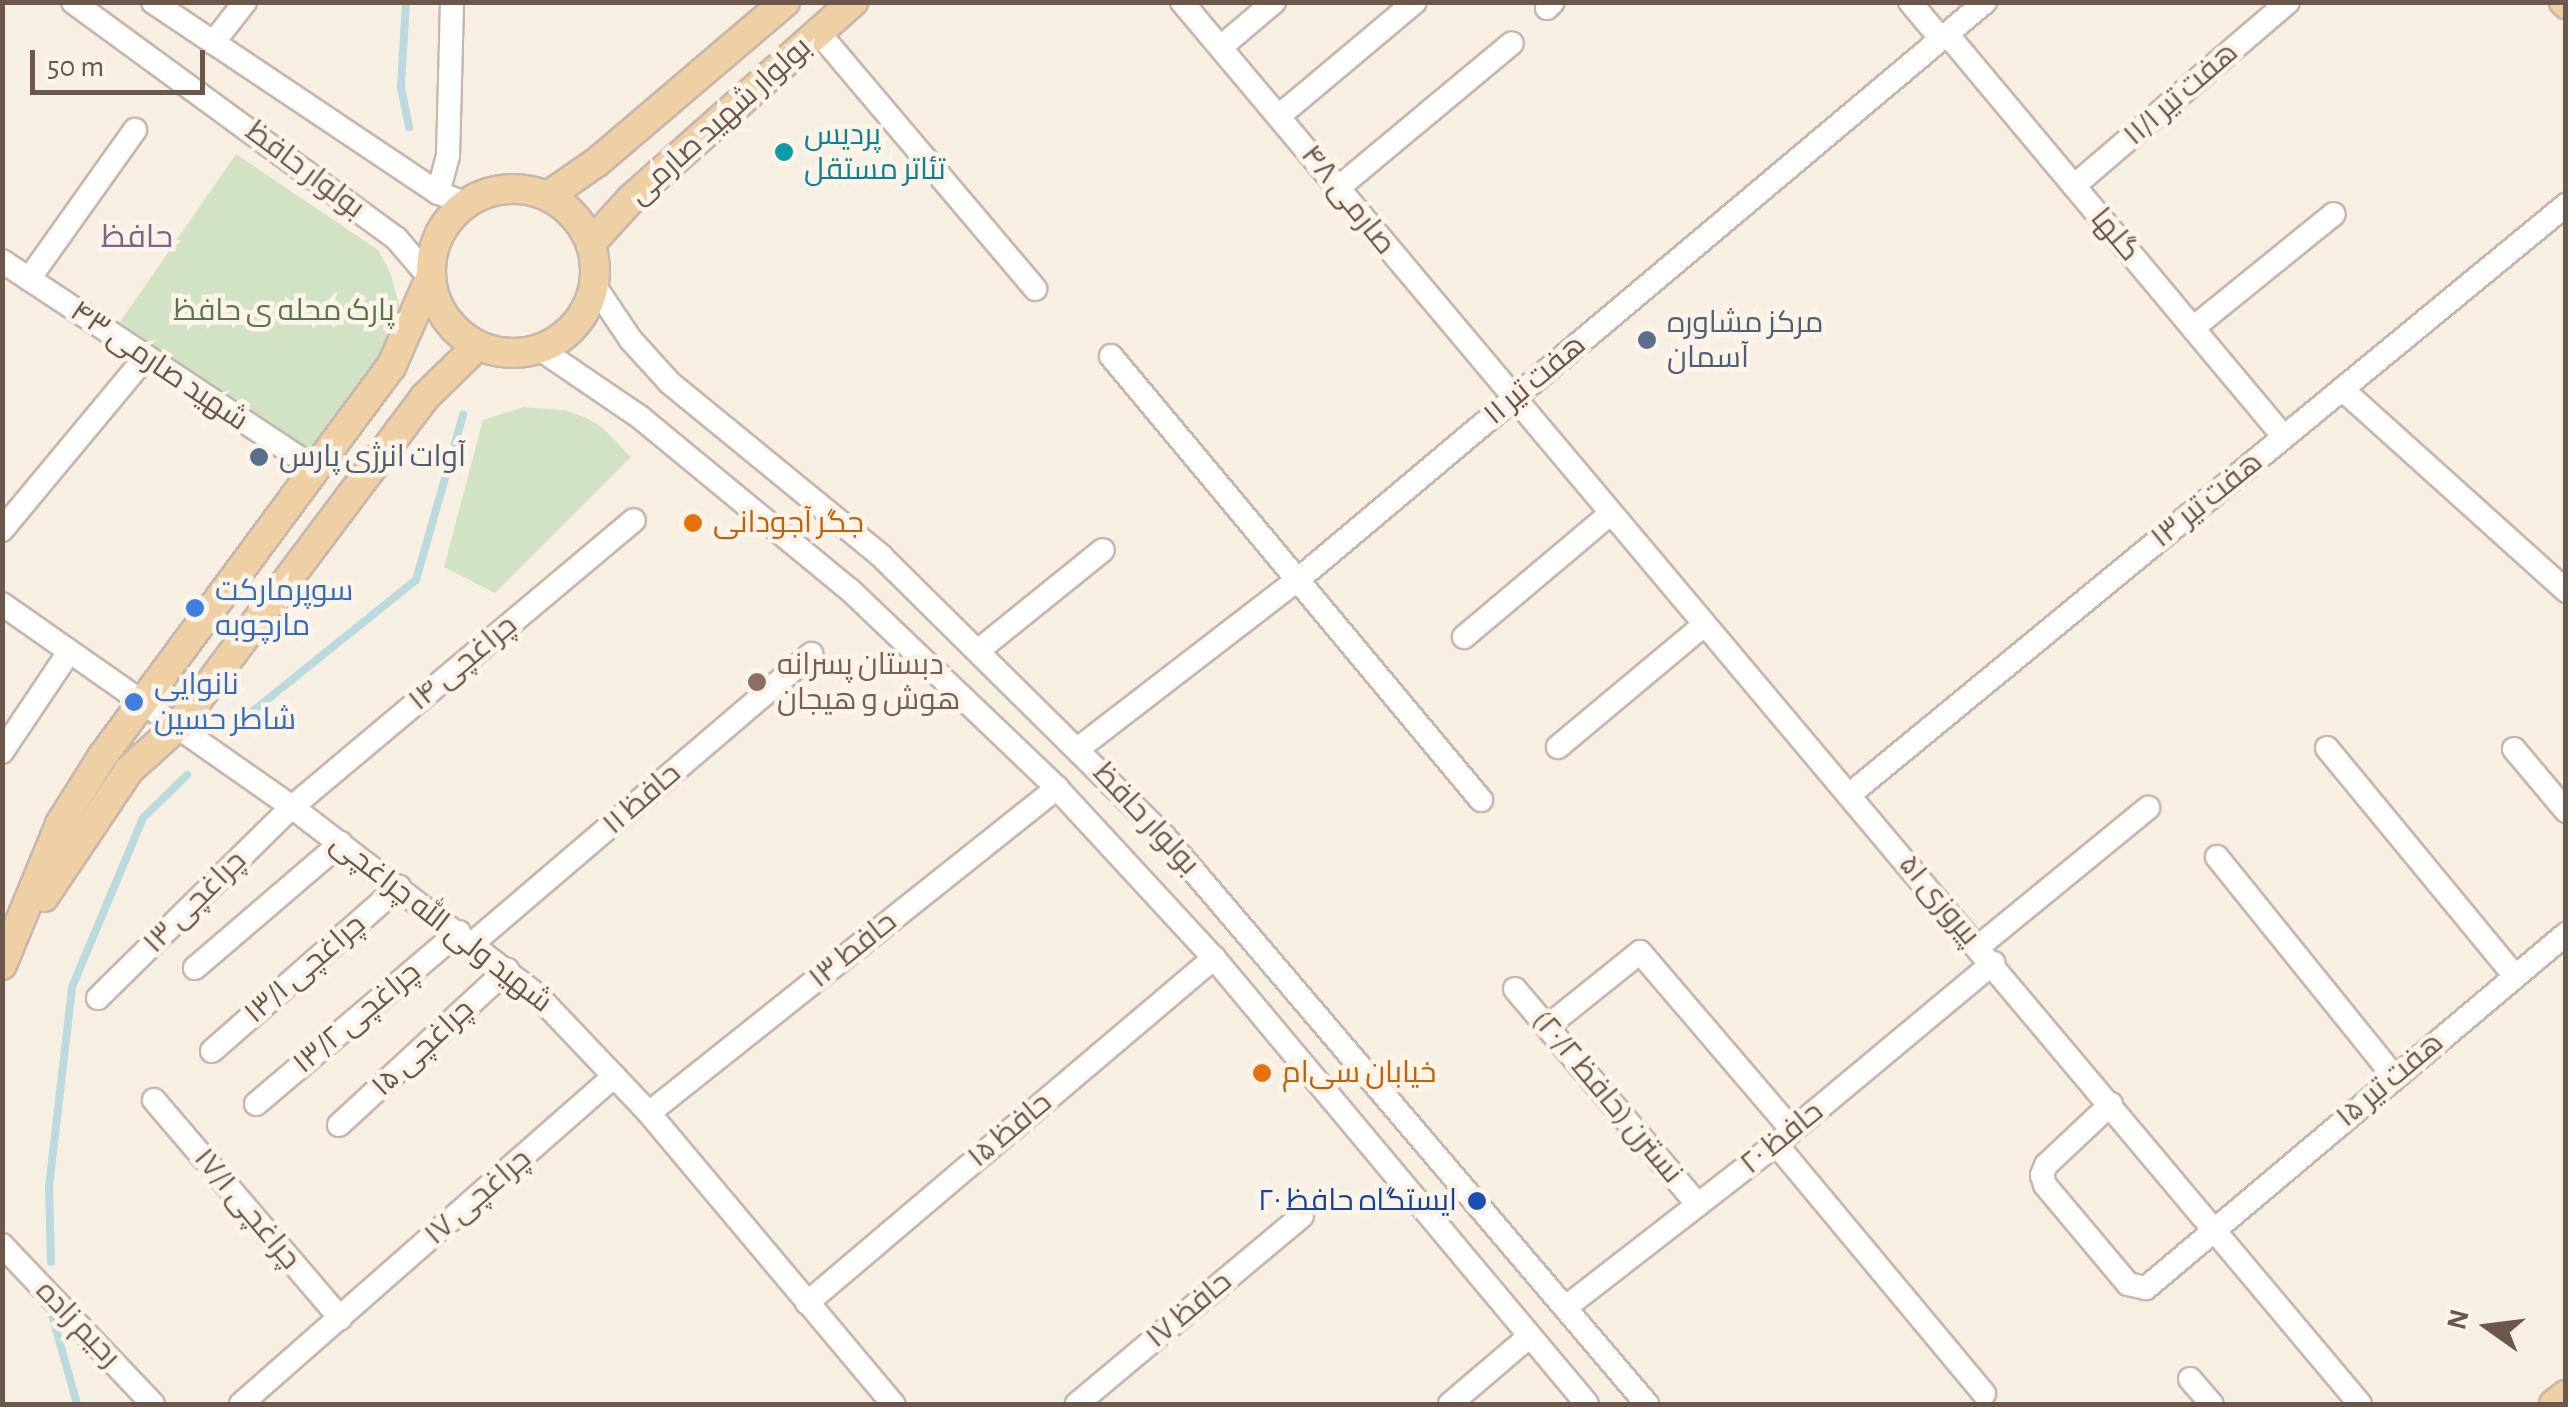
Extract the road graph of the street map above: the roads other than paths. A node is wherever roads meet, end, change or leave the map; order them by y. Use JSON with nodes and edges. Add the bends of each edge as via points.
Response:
{"nodes":[{"id":1,"x":72,"y":2,"type":"edge"},
{"id":2,"x":153,"y":2,"type":"edge"},
{"id":3,"x":245,"y":2,"type":"edge"},
{"id":4,"x":452,"y":2,"type":"edge"},
{"id":5,"x":785,"y":2,"type":"edge"},
{"id":6,"x":853,"y":2,"type":"edge"},
{"id":7,"x":1182,"y":2,"type":"edge"},
{"id":8,"x":1274,"y":2,"type":"edge"},
{"id":9,"x":1415,"y":2,"type":"edge"},
{"id":10,"x":1910,"y":2,"type":"edge"},
{"id":11,"x":1985,"y":2,"type":"edge"},
{"id":12,"x":2288,"y":2,"type":"edge"},
{"id":13,"x":819,"y":33,"type":"junction"},
{"id":14,"x":1944,"y":36,"type":"junction"},
{"id":15,"x":213,"y":43,"type":"junction"},
{"id":16,"x":1512,"y":43,"type":"dead end"},
{"id":17,"x":1222,"y":46,"type":"junction"},
{"id":18,"x":1279,"y":116,"type":"junction"},
{"id":19,"x":135,"y":130,"type":"dead end"},
{"id":20,"x":2074,"y":186,"type":"junction"},
{"id":21,"x":1338,"y":188,"type":"junction"},
{"id":22,"x":438,"y":193,"type":"junction"},
{"id":23,"x":548,"y":196,"type":"junction"},
{"id":24,"x":466,"y":202,"type":"junction"},
{"id":25,"x":2566,"y":204,"type":"edge"},
{"id":26,"x":2334,"y":214,"type":"dead end"},
{"id":27,"x":590,"y":243,"type":"junction"},
{"id":28,"x":2,"y":262,"type":"edge"},
{"id":29,"x":430,"y":278,"type":"junction"},
{"id":30,"x":29,"y":279,"type":"junction"},
{"id":31,"x":594,"y":286,"type":"junction"},
{"id":32,"x":1035,"y":289,"type":"dead end"},
{"id":33,"x":2193,"y":328,"type":"junction"},
{"id":34,"x":477,"y":346,"type":"junction"},
{"id":35,"x":540,"y":349,"type":"junction"},
{"id":36,"x":1111,"y":356,"type":"dead end"},
{"id":37,"x":145,"y":358,"type":"junction"},
{"id":38,"x":2342,"y":389,"type":"junction"},
{"id":39,"x":1512,"y":399,"type":"junction"},
{"id":40,"x":2284,"y":436,"type":"junction"},
{"id":41,"x":316,"y":469,"type":"junction"},
{"id":42,"x":1610,"y":514,"type":"junction"},
{"id":43,"x":634,"y":520,"type":"dead end"},
{"id":44,"x":2,"y":530,"type":"edge"},
{"id":45,"x":1103,"y":550,"type":"dead end"},
{"id":46,"x":1300,"y":578,"type":"junction"},
{"id":47,"x":2566,"y":591,"type":"edge"},
{"id":48,"x":2,"y":604,"type":"edge"},
{"id":49,"x":1704,"y":624,"type":"junction"},
{"id":50,"x":1464,"y":637,"type":"dead end"},
{"id":51,"x":979,"y":650,"type":"junction"},
{"id":52,"x":69,"y":652,"type":"junction"},
{"id":53,"x":811,"y":654,"type":"dead end"},
{"id":54,"x":144,"y":702,"type":"junction"},
{"id":55,"x":178,"y":726,"type":"junction"},
{"id":56,"x":1558,"y":747,"type":"dead end"},
{"id":57,"x":1079,"y":748,"type":"junction"},
{"id":58,"x":2328,"y":748,"type":"dead end"},
{"id":59,"x":2514,"y":749,"type":"dead end"},
{"id":60,"x":2,"y":752,"type":"edge"},
{"id":61,"x":1057,"y":788,"type":"junction"},
{"id":62,"x":1849,"y":794,"type":"junction"},
{"id":63,"x":1481,"y":800,"type":"dead end"},
{"id":64,"x":292,"y":807,"type":"junction"},
{"id":65,"x":2148,"y":808,"type":"dead end"},
{"id":66,"x":2566,"y":811,"type":"edge"},
{"id":67,"x":341,"y":842,"type":"junction"},
{"id":68,"x":2217,"y":857,"type":"dead end"},
{"id":69,"x":399,"y":887,"type":"junction"},
{"id":70,"x":2566,"y":934,"type":"edge"},
{"id":71,"x":466,"y":937,"type":"junction"},
{"id":72,"x":8,"y":955,"type":"edge"},
{"id":73,"x":1986,"y":955,"type":"junction"},
{"id":74,"x":1214,"y":958,"type":"junction"},
{"id":75,"x":194,"y":968,"type":"dead end"},
{"id":76,"x":507,"y":970,"type":"junction"},
{"id":77,"x":2515,"y":976,"type":"junction"},
{"id":78,"x":1514,"y":989,"type":"dead end"},
{"id":79,"x":98,"y":998,"type":"dead end"},
{"id":80,"x":1548,"y":1026,"type":"junction"},
{"id":81,"x":212,"y":1051,"type":"dead end"},
{"id":82,"x":616,"y":1076,"type":"junction"},
{"id":83,"x":2394,"y":1076,"type":"junction"},
{"id":84,"x":154,"y":1100,"type":"dead end"},
{"id":85,"x":256,"y":1104,"type":"dead end"},
{"id":86,"x":2112,"y":1104,"type":"junction"},
{"id":87,"x":649,"y":1113,"type":"junction"},
{"id":88,"x":339,"y":1125,"type":"dead end"},
{"id":89,"x":1784,"y":1137,"type":"junction"},
{"id":90,"x":1698,"y":1205,"type":"junction"},
{"id":91,"x":1302,"y":1216,"type":"dead end"},
{"id":92,"x":2216,"y":1230,"type":"junction"},
{"id":93,"x":2,"y":1245,"type":"edge"},
{"id":94,"x":806,"y":1302,"type":"junction"},
{"id":95,"x":1566,"y":1307,"type":"junction"},
{"id":96,"x":340,"y":1318,"type":"junction"},
{"id":97,"x":1530,"y":1336,"type":"junction"},
{"id":98,"x":2190,"y":1378,"type":"dead end"},
{"id":99,"x":1984,"y":1394,"type":"dead end"},
{"id":100,"x":2566,"y":1395,"type":"edge"},
{"id":101,"x":153,"y":1404,"type":"edge"},
{"id":102,"x":241,"y":1404,"type":"edge"},
{"id":103,"x":893,"y":1404,"type":"edge"},
{"id":104,"x":1078,"y":1404,"type":"edge"},
{"id":105,"x":1450,"y":1404,"type":"edge"},
{"id":106,"x":1588,"y":1404,"type":"edge"},
{"id":107,"x":1647,"y":1404,"type":"edge"},
{"id":108,"x":2212,"y":1404,"type":"edge"},
{"id":109,"x":2360,"y":1404,"type":"edge"},
{"id":110,"x":2554,"y":1404,"type":"edge"}],
"edges":[{"from":1,"to":29,"type":"street","name":"بولوار حافظ","via":[[380,226]]},
{"from":2,"to":15,"type":"street","name":"بولوار حافظ"},
{"from":3,"to":15,"type":"street"},
{"from":4,"to":22,"type":"street","via":[[448,156]]},
{"from":5,"to":23,"type":"main road","name":"بولوار شهید صارمی"},
{"from":6,"to":13,"type":"main road","name":"بولوار شهید صارمی"},
{"from":7,"to":17,"type":"street","name":"صارمی ۴۸"},
{"from":8,"to":17,"type":"street"},
{"from":9,"to":18,"type":"street"},
{"from":10,"to":14,"type":"street","name":"گلها"},
{"from":11,"to":14,"type":"street","name":"هفت تیر ۱۱"},
{"from":12,"to":20,"type":"street","name":"هفت تیر ۱۱/۱"},
{"from":13,"to":27,"type":"main road","name":"بولوار شهید صارمی"},
{"from":13,"to":32,"type":"street"},
{"from":14,"to":20,"type":"street","name":"گلها"},
{"from":14,"to":39,"type":"street","name":"هفت تیر ۱۱"},
{"from":15,"to":22,"type":"street","name":"بولوار حافظ"},
{"from":16,"to":21,"type":"street"},
{"from":17,"to":18,"type":"street","name":"صارمی ۴۸"},
{"from":18,"to":21,"type":"street","name":"صارمی ۴۸"},
{"from":19,"to":30,"type":"street"},
{"from":20,"to":33,"type":"street","name":"گلها"},
{"from":21,"to":39,"type":"street","name":"صارمی ۴۸"},
{"from":22,"to":24,"type":"street","name":"بولوار حافظ"},
{"from":23,"to":24,"type":"main road","via":[[506,188]]},
{"from":23,"to":27,"type":"main road","via":[[580,224]]},
{"from":24,"to":29,"type":"main road","via":[[438,235]]},
{"from":25,"to":38,"type":"street","name":"هفت تیر ۱۳"},
{"from":26,"to":33,"type":"street"},
{"from":27,"to":31,"type":"main road"},
{"from":28,"to":30,"type":"street","name":"شهید صارمی ۴۳"},
{"from":29,"to":34,"type":"main road","via":[[444,318]]},
{"from":29,"to":41,"type":"main road","via":[[391,367]]},
{"from":30,"to":37,"type":"street","name":"شهید صارمی ۴۳"},
{"from":31,"to":35,"type":"main road","via":[[576,324]]},
{"from":31,"to":51,"type":"street","name":"بولوار حافظ","via":[[670,383],[881,556]]},
{"from":33,"to":40,"type":"street","name":"گلها"},
{"from":34,"to":35,"type":"main road"},
{"from":34,"to":55,"type":"main road","via":[[424,397]]},
{"from":35,"to":61,"type":"street","name":"بولوار حافظ","via":[[641,418],[850,590]]},
{"from":36,"to":46,"type":"street"},
{"from":37,"to":41,"type":"street","name":"شهید صارمی ۴۳"},
{"from":37,"to":44,"type":"street"},
{"from":38,"to":40,"type":"street","name":"هفت تیر ۱۳"},
{"from":38,"to":47,"type":"street"},
{"from":39,"to":42,"type":"street","name":"پیروزی ۵۱"},
{"from":39,"to":46,"type":"street","name":"هفت تیر ۱۱"},
{"from":40,"to":62,"type":"street","name":"هفت تیر ۱۳"},
{"from":41,"to":54,"type":"main road"},
{"from":42,"to":49,"type":"street","name":"پیروزی ۵۱"},
{"from":42,"to":50,"type":"street"},
{"from":43,"to":64,"type":"street","name":"چراغچی ۱۴"},
{"from":45,"to":51,"type":"street"},
{"from":46,"to":57,"type":"street","name":"هفت تیر ۱۱"},
{"from":46,"to":63,"type":"street"},
{"from":48,"to":52,"type":"street","name":"شهید ولی الله چراغچی"},
{"from":49,"to":56,"type":"street"},
{"from":49,"to":62,"type":"street","name":"پیروزی ۵۱"},
{"from":51,"to":57,"type":"street","name":"بولوار حافظ"},
{"from":52,"to":54,"type":"street","name":"شهید ولی الله چراغچی"},
{"from":52,"to":60,"type":"street"},
{"from":53,"to":71,"type":"street","name":"حافظ ۱۱"},
{"from":54,"to":55,"type":"street","name":"شهید ولی الله چراغچی"},
{"from":54,"to":72,"type":"main road","via":[[60,824]]},
{"from":55,"to":64,"type":"street","name":"شهید ولی الله چراغچی"},
{"from":55,"to":72,"type":"main road","via":[[128,770]]},
{"from":57,"to":95,"type":"street","name":"بولوار حافظ","via":[[1244,925]]},
{"from":58,"to":77,"type":"street"},
{"from":59,"to":66,"type":"street"},
{"from":61,"to":74,"type":"street","name":"بولوار حافظ"},
{"from":61,"to":87,"type":"street","name":"حافط ۱۳"},
{"from":62,"to":73,"type":"street","name":"پیروزی ۵۱"},
{"from":64,"to":67,"type":"street","name":"شهید ولی الله چراغچی"},
{"from":64,"to":79,"type":"street","name":"چراغچی ۱۳"},
{"from":65,"to":73,"type":"street","name":"حافظ ۲۰"},
{"from":67,"to":69,"type":"street","name":"شهید ولی الله چراغچی"},
{"from":67,"to":75,"type":"street"},
{"from":68,"to":83,"type":"street"},
{"from":69,"to":71,"type":"street","name":"شهید ولی الله چراغچی"},
{"from":69,"to":81,"type":"street","name":"چراغچی ۱۳/۱"},
{"from":70,"to":77,"type":"street","name":"هفت تیر ۱۵"},
{"from":71,"to":76,"type":"street","name":"شهید ولی الله چراغچی"},
{"from":71,"to":85,"type":"street","name":"چراغچی ۱۳/۲"},
{"from":73,"to":86,"type":"street","name":"پیروزی ۵۱"},
{"from":73,"to":89,"type":"street","name":"حافظ ۲۰"},
{"from":74,"to":94,"type":"street","name":"حافظ ۱۵"},
{"from":74,"to":97,"type":"street","name":"بولوار حافظ"},
{"from":76,"to":82,"type":"street","name":"شهید ولی الله چراغچی"},
{"from":76,"to":88,"type":"street","name":"چراغچی ۱۵"},
{"from":77,"to":83,"type":"street","name":"هفت تیر ۱۵"},
{"from":78,"to":80,"type":"street","name":"نسترن (حافظ ۲۰/۲)"},
{"from":80,"to":89,"type":"street","via":[[1640,952]]},
{"from":80,"to":90,"type":"street","name":"نسترن (حافظ ۲۰/۲)"},
{"from":82,"to":87,"type":"street","name":"شهید ولی الله چراغچی"},
{"from":82,"to":96,"type":"street","name":"چراغچی ۱۷"},
{"from":83,"to":92,"type":"street","name":"هفت تیر ۱۵"},
{"from":84,"to":96,"type":"street","name":"چراغچی ۱۷/۱"},
{"from":86,"to":92,"type":"street","name":"پیروزی ۵۱"},
{"from":86,"to":92,"type":"street","name":"هفت تیر ۱۵","via":[[2046,1165],[2045,1185],[2056,1200],[2137,1288],[2146,1288]]},
{"from":87,"to":94,"type":"street","name":"شهید ولی الله چراغچی"},
{"from":89,"to":90,"type":"street","name":"حافظ ۲۰"},
{"from":89,"to":99,"type":"street"},
{"from":90,"to":95,"type":"street","name":"حافظ ۲۰"},
{"from":91,"to":104,"type":"street","name":"حافظ ۱۷"},
{"from":92,"to":109,"type":"street","name":"پیروزی ۵۱"},
{"from":93,"to":101,"type":"street","name":"رحیم زاده"},
{"from":94,"to":103,"type":"street","name":"شهید ولی الله چراغچی"},
{"from":95,"to":107,"type":"street","name":"بولوار حافظ"},
{"from":96,"to":102,"type":"street","name":"چراغچی ۱۷"},
{"from":97,"to":105,"type":"street"},
{"from":97,"to":106,"type":"street","name":"بولوار حافظ"},
{"from":98,"to":108,"type":"street"},
{"from":100,"to":110,"type":"main road"}]}
